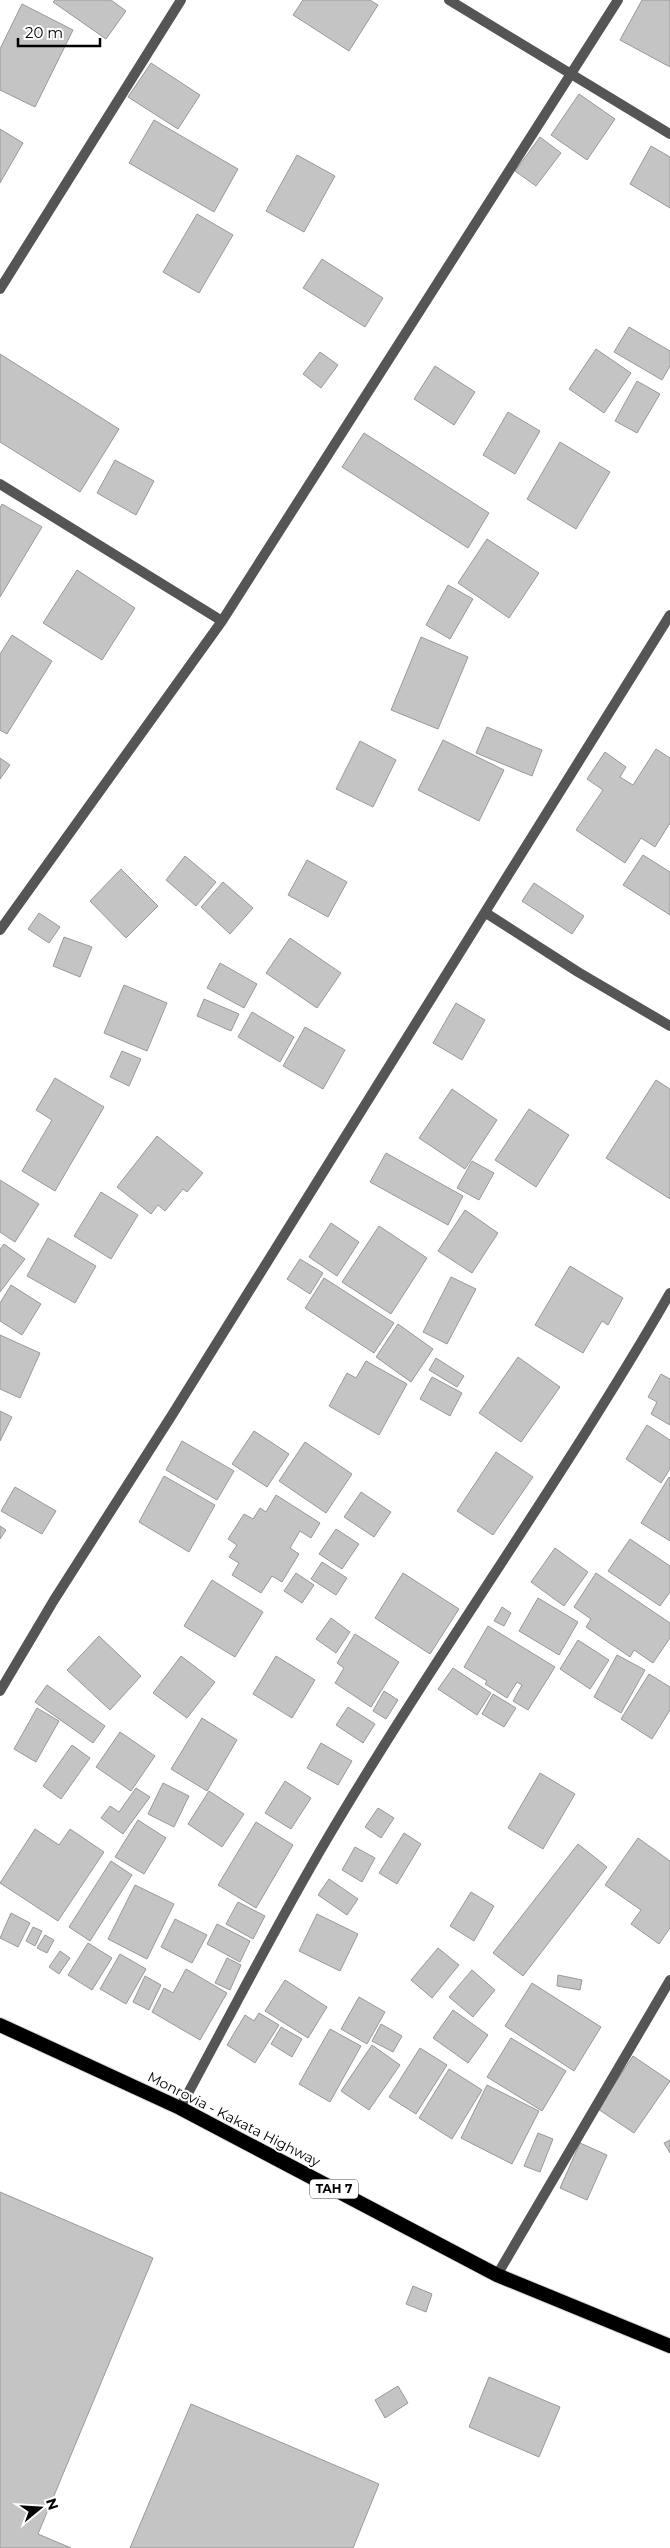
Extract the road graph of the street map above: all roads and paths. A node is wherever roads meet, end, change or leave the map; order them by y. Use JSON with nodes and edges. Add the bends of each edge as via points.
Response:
{"nodes":[{"id":1,"x":181,"y":0,"type":"edge"},
{"id":2,"x":449,"y":0,"type":"edge"},
{"id":3,"x":618,"y":0,"type":"edge"},
{"id":4,"x":571,"y":76,"type":"junction"},
{"id":5,"x":670,"y":134,"type":"edge"},
{"id":6,"x":0,"y":288,"type":"edge"},
{"id":7,"x":0,"y":484,"type":"edge"},
{"id":8,"x":670,"y":615,"type":"edge"},
{"id":9,"x":222,"y":620,"type":"junction"},
{"id":10,"x":486,"y":913,"type":"junction"},
{"id":11,"x":0,"y":930,"type":"edge"},
{"id":12,"x":670,"y":1026,"type":"edge"},
{"id":13,"x":670,"y":1292,"type":"edge"},
{"id":14,"x":0,"y":1691,"type":"edge"},
{"id":15,"x":670,"y":1980,"type":"edge"},
{"id":16,"x":0,"y":2026,"type":"edge"},
{"id":17,"x":180,"y":2108,"type":"junction"},
{"id":18,"x":497,"y":2275,"type":"junction"},
{"id":19,"x":670,"y":2346,"type":"edge"}],
"edges":[{"from":1,"to":6,"type":"street"},
{"from":2,"to":4,"type":"street"},
{"from":3,"to":4,"type":"street"},
{"from":4,"to":5,"type":"street"},
{"from":4,"to":9,"type":"street"},
{"from":7,"to":9,"type":"street"},
{"from":8,"to":10,"type":"street"},
{"from":9,"to":11,"type":"street"},
{"from":10,"to":12,"type":"street"},
{"from":10,"to":14,"type":"street"},
{"from":13,"to":17,"type":"street","via":[[620,1379],[326,1840]]},
{"from":15,"to":18,"type":"street"},
{"from":16,"to":17,"type":"highway","name":"Monrovia - Kakata Highway","number":"TAH 7"},
{"from":17,"to":18,"type":"highway","name":"Monrovia - Kakata Highway","number":"TAH 7"},
{"from":18,"to":19,"type":"highway","name":"Monrovia - Kakata Highway","number":"TAH 7"}]}
